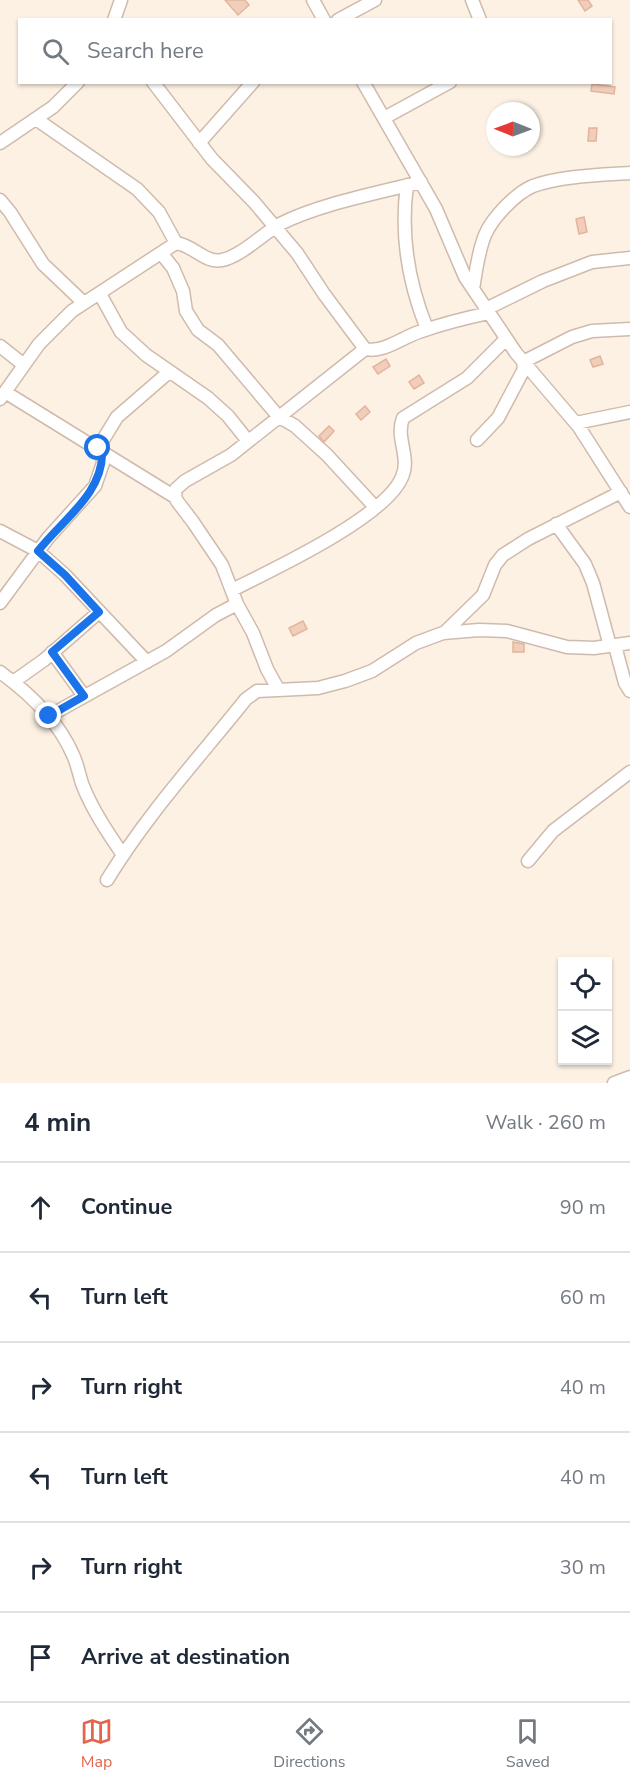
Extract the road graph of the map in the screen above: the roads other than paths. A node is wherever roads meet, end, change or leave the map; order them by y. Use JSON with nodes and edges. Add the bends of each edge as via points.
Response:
{"nodes":[{"id":1,"x":121,"y":0,"type":"edge"},
{"id":2,"x":313,"y":0,"type":"edge"},
{"id":3,"x":375,"y":0,"type":"edge"},
{"id":4,"x":472,"y":0,"type":"edge"},
{"id":5,"x":115,"y":18,"type":"edge"},
{"id":6,"x":323,"y":18,"type":"edge"},
{"id":7,"x":342,"y":18,"type":"edge"},
{"id":8,"x":479,"y":18,"type":"edge"},
{"id":9,"x":76,"y":84,"type":"edge"},
{"id":10,"x":155,"y":84,"type":"edge"},
{"id":11,"x":251,"y":84,"type":"edge"},
{"id":12,"x":364,"y":84,"type":"edge"},
{"id":13,"x":446,"y":84,"type":"edge"},
{"id":14,"x":384,"y":118,"type":"junction"},
{"id":15,"x":36,"y":119,"type":"junction"},
{"id":16,"x":0,"y":143,"type":"edge"},
{"id":17,"x":199,"y":143,"type":"junction"},
{"id":18,"x":630,"y":174,"type":"edge"},
{"id":19,"x":421,"y":182,"type":"junction"},
{"id":20,"x":407,"y":185,"type":"junction"},
{"id":21,"x":0,"y":200,"type":"edge"},
{"id":22,"x":276,"y":227,"type":"junction"},
{"id":23,"x":176,"y":243,"type":"junction"},
{"id":24,"x":161,"y":253,"type":"junction"},
{"id":25,"x":630,"y":258,"type":"edge"},
{"id":26,"x":472,"y":289,"type":"junction"},
{"id":27,"x":100,"y":294,"type":"junction"},
{"id":28,"x":84,"y":303,"type":"junction"},
{"id":29,"x":487,"y":311,"type":"junction"},
{"id":30,"x":427,"y":329,"type":"junction"},
{"id":31,"x":630,"y":329,"type":"edge"},
{"id":32,"x":506,"y":339,"type":"junction"},
{"id":33,"x":0,"y":345,"type":"edge"},
{"id":34,"x":365,"y":349,"type":"junction"},
{"id":35,"x":523,"y":362,"type":"junction"},
{"id":36,"x":24,"y":364,"type":"junction"},
{"id":37,"x":169,"y":372,"type":"junction"},
{"id":38,"x":2,"y":396,"type":"edge"},
{"id":39,"x":630,"y":412,"type":"edge"},
{"id":40,"x":278,"y":416,"type":"junction"},
{"id":41,"x":576,"y":423,"type":"junction"},
{"id":42,"x":477,"y":440,"type":"dead end"},
{"id":43,"x":248,"y":441,"type":"junction"},
{"id":44,"x":100,"y":450,"type":"junction"},
{"id":45,"x":175,"y":497,"type":"junction"},
{"id":46,"x":626,"y":498,"type":"edge"},
{"id":47,"x":375,"y":507,"type":"junction"},
{"id":48,"x":556,"y":524,"type":"junction"},
{"id":49,"x":0,"y":531,"type":"edge"},
{"id":50,"x":38,"y":551,"type":"junction"},
{"id":51,"x":232,"y":590,"type":"junction"},
{"id":52,"x":0,"y":603,"type":"edge"},
{"id":53,"x":237,"y":604,"type":"junction"},
{"id":54,"x":99,"y":612,"type":"junction"},
{"id":55,"x":443,"y":633,"type":"junction"},
{"id":56,"x":630,"y":643,"type":"edge"},
{"id":57,"x":612,"y":646,"type":"junction"},
{"id":58,"x":52,"y":652,"type":"junction"},
{"id":59,"x":147,"y":662,"type":"junction"},
{"id":60,"x":0,"y":672,"type":"edge"},
{"id":61,"x":14,"y":682,"type":"junction"},
{"id":62,"x":278,"y":689,"type":"junction"},
{"id":63,"x":630,"y":691,"type":"edge"},
{"id":64,"x":84,"y":696,"type":"junction"},
{"id":65,"x":49,"y":716,"type":"junction"},
{"id":66,"x":630,"y":772,"type":"edge"},
{"id":67,"x":123,"y":855,"type":"junction"},
{"id":68,"x":528,"y":861,"type":"dead end"},
{"id":69,"x":108,"y":880,"type":"dead end"},
{"id":70,"x":630,"y":1077,"type":"edge"},
{"id":71,"x":614,"y":1083,"type":"edge"}],
"edges":[{"from":1,"to":5,"type":"street"},
{"from":2,"to":6,"type":"street"},
{"from":3,"to":7,"type":"street"},
{"from":4,"to":8,"type":"street"},
{"from":9,"to":15,"type":"street"},
{"from":10,"to":17,"type":"street"},
{"from":11,"to":17,"type":"street"},
{"from":12,"to":14,"type":"street"},
{"from":13,"to":14,"type":"street"},
{"from":14,"to":19,"type":"street"},
{"from":15,"to":16,"type":"street"},
{"from":15,"to":23,"type":"street","via":[[137,189],[159,212]]},
{"from":17,"to":22,"type":"street"},
{"from":18,"to":26,"type":"street","via":[[532,187],[509,203],[486,233]]},
{"from":19,"to":20,"type":"street"},
{"from":19,"to":26,"type":"street"},
{"from":20,"to":22,"type":"street","via":[[321,209]]},
{"from":20,"to":30,"type":"street","via":[[405,250]]},
{"from":21,"to":28,"type":"street","via":[[43,264]]},
{"from":22,"to":23,"type":"street","via":[[223,261],[211,260],[186,244]]},
{"from":22,"to":34,"type":"street"},
{"from":23,"to":24,"type":"street"},
{"from":24,"to":27,"type":"street"},
{"from":24,"to":40,"type":"street","via":[[173,268],[186,311],[198,330],[218,345]]},
{"from":25,"to":29,"type":"street","via":[[592,262],[543,281]]},
{"from":26,"to":29,"type":"street"},
{"from":27,"to":28,"type":"street"},
{"from":27,"to":37,"type":"street","via":[[121,332]]},
{"from":28,"to":36,"type":"street","via":[[72,310]]},
{"from":29,"to":30,"type":"street"},
{"from":29,"to":32,"type":"street"},
{"from":30,"to":34,"type":"street","via":[[381,349]]},
{"from":31,"to":35,"type":"street","via":[[592,331]]},
{"from":32,"to":35,"type":"street"},
{"from":32,"to":47,"type":"street","via":[[466,378],[403,418],[400,434],[406,459],[404,472],[389,496]]},
{"from":33,"to":36,"type":"street"},
{"from":34,"to":40,"type":"street"},
{"from":35,"to":41,"type":"street"},
{"from":35,"to":42,"type":"street","via":[[524,369],[498,418]]},
{"from":36,"to":38,"type":"street"},
{"from":37,"to":43,"type":"street","via":[[208,398]]},
{"from":37,"to":44,"type":"street","via":[[117,417]]},
{"from":38,"to":44,"type":"street"},
{"from":39,"to":41,"type":"street"},
{"from":40,"to":43,"type":"street"},
{"from":40,"to":47,"type":"street","via":[[327,455]]},
{"from":41,"to":46,"type":"street"},
{"from":43,"to":45,"type":"street","via":[[185,482],[176,489]]},
{"from":44,"to":45,"type":"street"},
{"from":44,"to":50,"type":"street","via":[[103,463],[95,486]]},
{"from":45,"to":51,"type":"street","via":[[222,565]]},
{"from":46,"to":48,"type":"street"},
{"from":47,"to":51,"type":"street","via":[[294,559]]},
{"from":48,"to":55,"type":"street","via":[[503,555],[483,595]]},
{"from":48,"to":57,"type":"street","via":[[585,564]]},
{"from":49,"to":50,"type":"street"},
{"from":50,"to":52,"type":"street"},
{"from":50,"to":54,"type":"street"},
{"from":51,"to":53,"type":"street"},
{"from":53,"to":59,"type":"street"},
{"from":53,"to":62,"type":"street"},
{"from":54,"to":58,"type":"street"},
{"from":54,"to":59,"type":"street"},
{"from":55,"to":57,"type":"street","via":[[507,631],[567,647]]},
{"from":55,"to":62,"type":"street","via":[[345,681],[318,688]]},
{"from":56,"to":57,"type":"street"},
{"from":57,"to":63,"type":"street"},
{"from":58,"to":61,"type":"street"},
{"from":58,"to":64,"type":"street"},
{"from":59,"to":64,"type":"street"},
{"from":60,"to":61,"type":"street"},
{"from":61,"to":65,"type":"street"},
{"from":62,"to":67,"type":"street","via":[[257,691],[246,699],[158,805]]},
{"from":64,"to":65,"type":"street"},
{"from":65,"to":67,"type":"street","via":[[73,755],[95,811]]},
{"from":66,"to":68,"type":"street","via":[[553,831]]},
{"from":67,"to":69,"type":"street"},
{"from":70,"to":71,"type":"street"}]}
